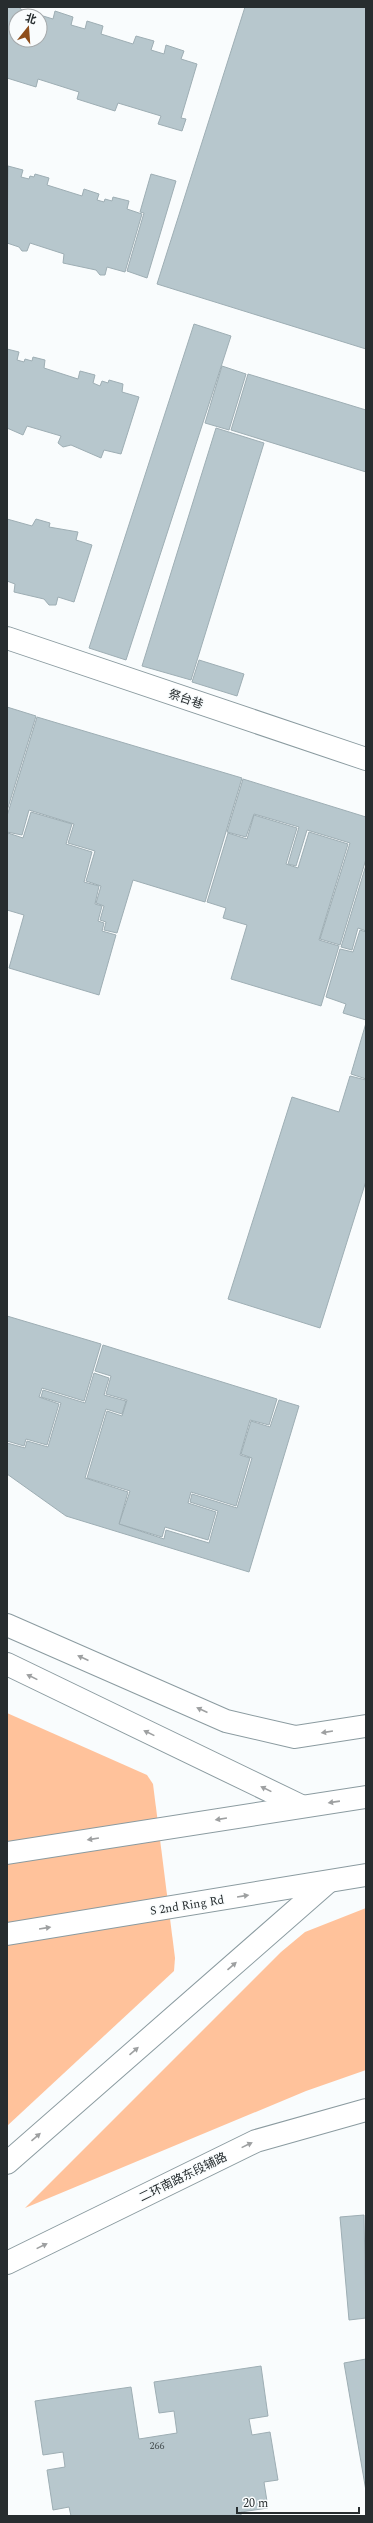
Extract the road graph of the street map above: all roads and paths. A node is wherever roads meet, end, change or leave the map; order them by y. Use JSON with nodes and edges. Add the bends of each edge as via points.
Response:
{"nodes":[{"id":1,"x":7,"y":638,"type":"edge"},
{"id":2,"x":366,"y":759,"type":"edge"},
{"id":3,"x":7,"y":1625,"type":"edge"},
{"id":4,"x":7,"y":1664,"type":"edge"},
{"id":5,"x":366,"y":1726,"type":"edge"},
{"id":6,"x":366,"y":1797,"type":"edge"},
{"id":7,"x":301,"y":1806,"type":"junction"},
{"id":8,"x":7,"y":1853,"type":"edge"},
{"id":9,"x":366,"y":1875,"type":"edge"},
{"id":10,"x":328,"y":1882,"type":"junction"},
{"id":11,"x":7,"y":1934,"type":"edge"},
{"id":12,"x":366,"y":2110,"type":"edge"},
{"id":13,"x":7,"y":2163,"type":"edge"},
{"id":14,"x":7,"y":2263,"type":"edge"}],
"edges":[{"from":1,"to":2,"type":"main road","name":"祭台巷"},
{"from":5,"to":3,"type":"main road","one_way":true,"via":[[295,1737],[226,1721]]},
{"from":7,"to":4,"type":"main road","one_way":true},
{"from":6,"to":7,"type":"main road","one_way":true},
{"from":7,"to":8,"type":"main road","one_way":true},
{"from":9,"to":10,"type":"main road","name":"S 2nd Ring Rd"},
{"from":11,"to":10,"type":"main road","name":"S 2nd Ring Rd","one_way":true},
{"from":13,"to":10,"type":"main road","one_way":true},
{"from":14,"to":12,"type":"main road","name":"二环南路东段辅路","one_way":true,"via":[[256,2141]]}]}
